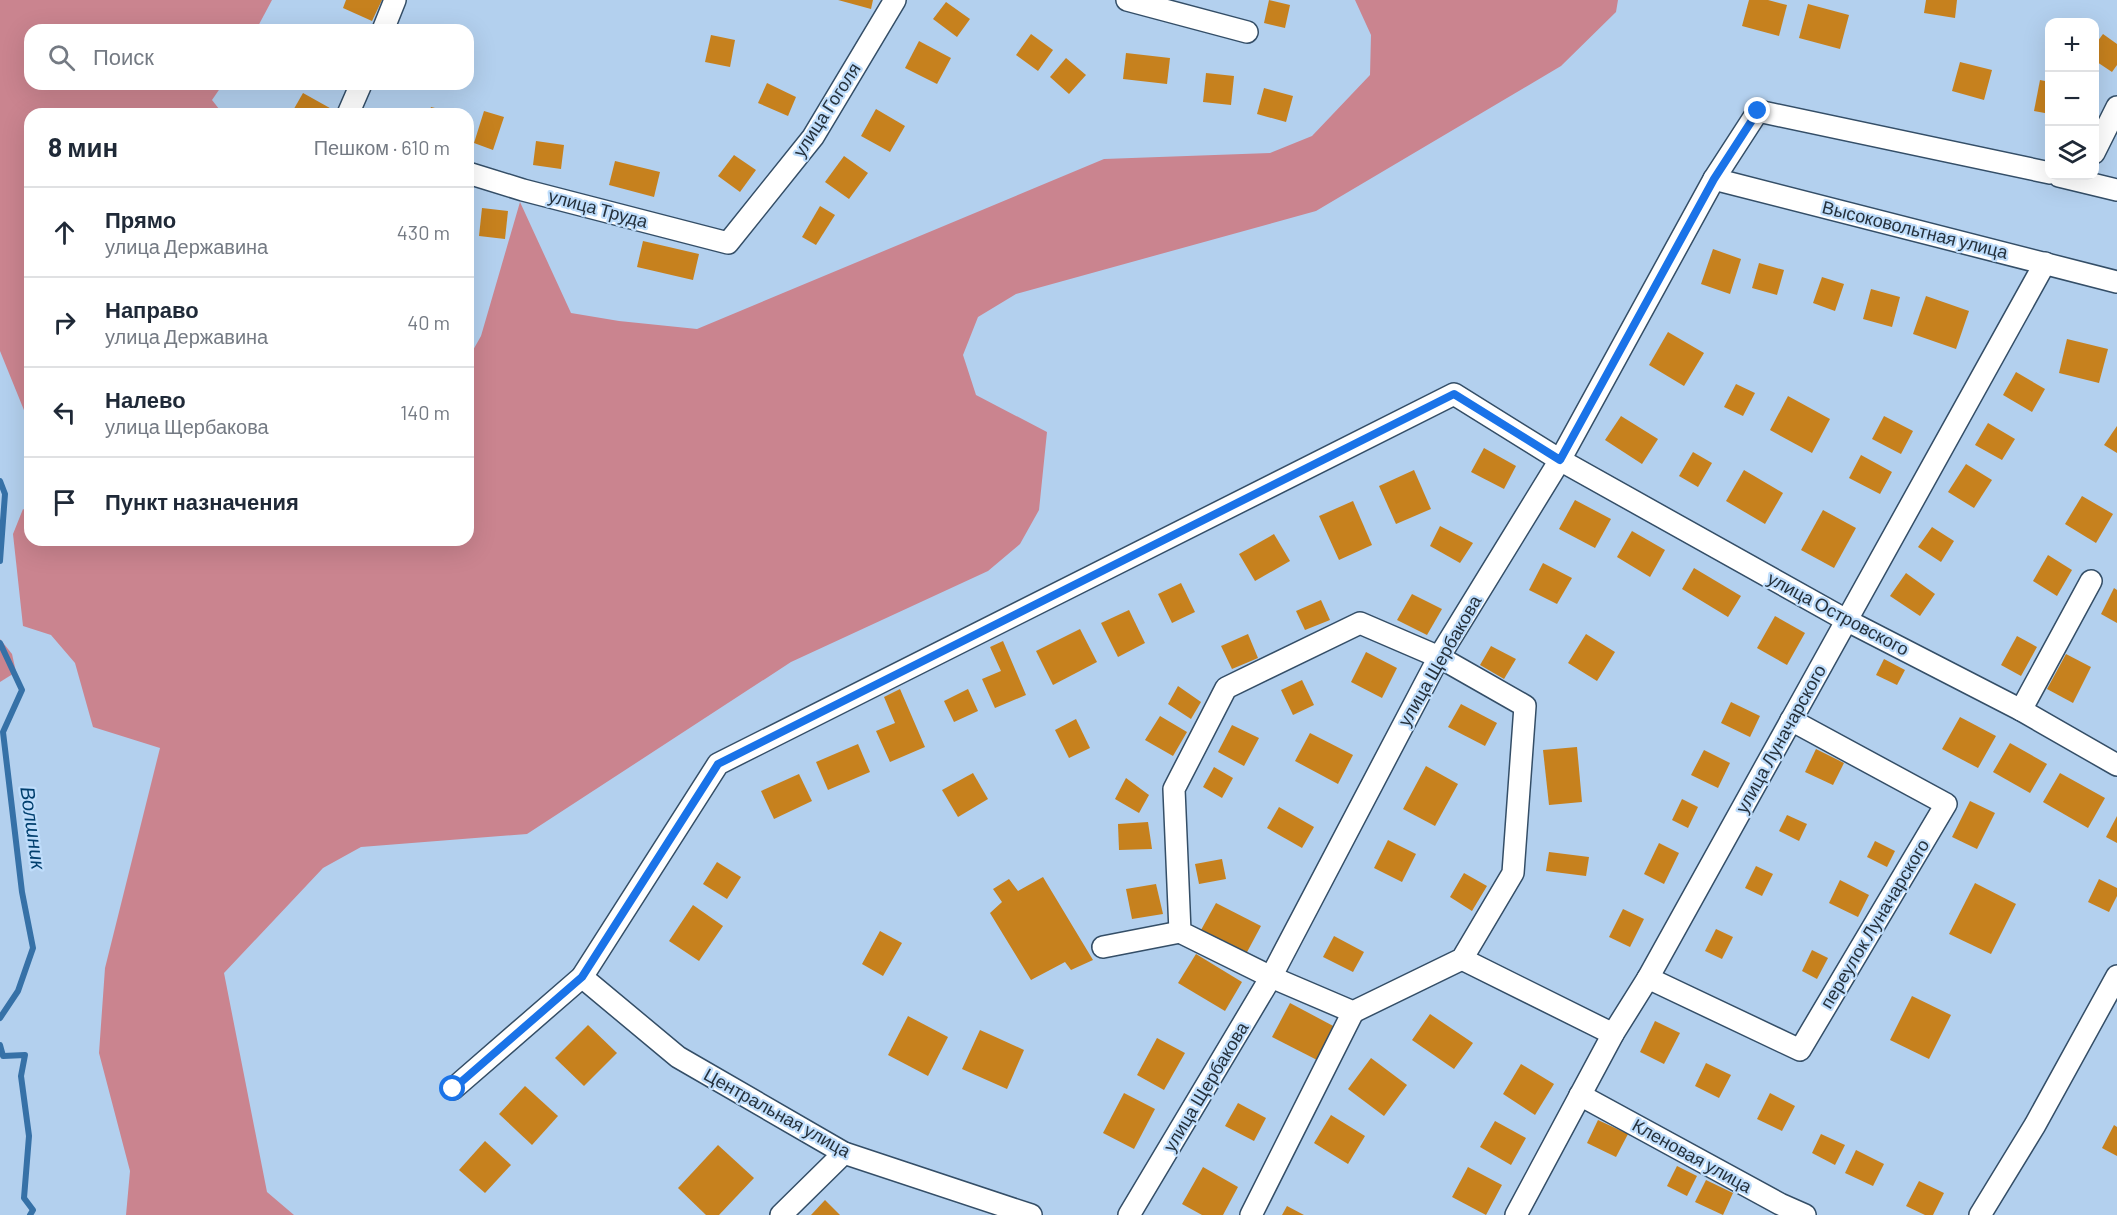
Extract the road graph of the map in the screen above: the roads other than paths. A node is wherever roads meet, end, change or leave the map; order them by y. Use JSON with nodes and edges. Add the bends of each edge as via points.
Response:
{"nodes":[{"id":1,"x":395,"y":0,"type":"edge"},
{"id":2,"x":895,"y":0,"type":"edge"},
{"id":3,"x":1127,"y":0,"type":"edge"},
{"id":4,"x":385,"y":24,"type":"edge"},
{"id":5,"x":1247,"y":32,"type":"dead end"},
{"id":6,"x":358,"y":90,"type":"edge"},
{"id":7,"x":2117,"y":107,"type":"edge"},
{"id":8,"x":351,"y":108,"type":"edge"},
{"id":9,"x":2099,"y":143,"type":"edge"},
{"id":10,"x":2045,"y":173,"type":"edge"},
{"id":11,"x":474,"y":175,"type":"edge"},
{"id":12,"x":1714,"y":179,"type":"junction"},
{"id":13,"x":2088,"y":180,"type":"edge"},
{"id":14,"x":2117,"y":190,"type":"edge"},
{"id":15,"x":728,"y":243,"type":"joint"},
{"id":16,"x":2045,"y":263,"type":"junction"},
{"id":17,"x":2117,"y":282,"type":"edge"},
{"id":18,"x":1560,"y":460,"type":"junction"},
{"id":19,"x":2091,"y":581,"type":"dead end"},
{"id":20,"x":1846,"y":620,"type":"junction"},
{"id":21,"x":1440,"y":657,"type":"junction"},
{"id":22,"x":2021,"y":710,"type":"junction"},
{"id":23,"x":1791,"y":720,"type":"junction"},
{"id":24,"x":2117,"y":765,"type":"edge"},
{"id":25,"x":1180,"y":932,"type":"junction"},
{"id":26,"x":1103,"y":947,"type":"dead end"},
{"id":27,"x":1462,"y":959,"type":"junction"},
{"id":28,"x":2117,"y":976,"type":"edge"},
{"id":29,"x":582,"y":977,"type":"junction"},
{"id":30,"x":1271,"y":977,"type":"junction"},
{"id":31,"x":1648,"y":978,"type":"junction"},
{"id":32,"x":1353,"y":1012,"type":"junction"},
{"id":33,"x":1613,"y":1034,"type":"junction"},
{"id":34,"x":453,"y":1089,"type":"dead end"},
{"id":35,"x":1580,"y":1095,"type":"junction"},
{"id":36,"x":844,"y":1153,"type":"junction"},
{"id":37,"x":781,"y":1215,"type":"edge"},
{"id":38,"x":1030,"y":1215,"type":"edge"},
{"id":39,"x":1129,"y":1215,"type":"edge"},
{"id":40,"x":1251,"y":1215,"type":"edge"},
{"id":41,"x":1516,"y":1215,"type":"edge"},
{"id":42,"x":1805,"y":1215,"type":"edge"},
{"id":43,"x":1980,"y":1215,"type":"edge"}],
"edges":[{"from":1,"to":4,"type":"street"},
{"from":2,"to":15,"type":"street","name":"улица Гоголя","via":[[813,137]]},
{"from":3,"to":5,"type":"street"},
{"from":6,"to":8,"type":"street"},
{"from":7,"to":9,"type":"street"},
{"from":10,"to":12,"type":"street","name":"улица Щербакова","via":[[1758,111]]},
{"from":11,"to":15,"type":"street","name":"улица Труда"},
{"from":12,"to":16,"type":"street","name":"Высоковольтная улица"},
{"from":12,"to":18,"type":"street","name":"улица Щербакова"},
{"from":13,"to":14,"type":"street"},
{"from":16,"to":17,"type":"street","name":"Высоковольтная улица"},
{"from":16,"to":20,"type":"street","name":"улица Луначарского"},
{"from":18,"to":20,"type":"street","name":"улица Островского"},
{"from":18,"to":21,"type":"street","name":"улица Щербакова"},
{"from":18,"to":29,"type":"street","name":"улица Островского","via":[[1454,394],[718,764]]},
{"from":19,"to":22,"type":"street"},
{"from":20,"to":22,"type":"street","name":"улица Островского"},
{"from":20,"to":23,"type":"street","name":"улица Луначарского"},
{"from":21,"to":25,"type":"street","via":[[1360,623],[1226,688],[1174,789]]},
{"from":21,"to":27,"type":"street","via":[[1525,706],[1513,873]]},
{"from":21,"to":30,"type":"street","name":"улица Щербакова"},
{"from":22,"to":24,"type":"street","name":"улица Островского"},
{"from":23,"to":31,"type":"street","name":"улица Луначарского"},
{"from":23,"to":31,"type":"street","name":"переулок Луначарского","via":[[1946,804],[1800,1050]]},
{"from":25,"to":26,"type":"street"},
{"from":25,"to":30,"type":"street"},
{"from":27,"to":32,"type":"street"},
{"from":27,"to":33,"type":"street"},
{"from":28,"to":43,"type":"street"},
{"from":29,"to":34,"type":"street"},
{"from":29,"to":36,"type":"street","name":"Центральная улица","via":[[678,1057]]},
{"from":30,"to":32,"type":"street"},
{"from":30,"to":39,"type":"street","name":"улица Щербакова"},
{"from":31,"to":33,"type":"street","name":"улица Луначарского"},
{"from":32,"to":40,"type":"street"},
{"from":33,"to":35,"type":"street","name":"улица Луначарского"},
{"from":35,"to":41,"type":"street","name":"улица Луначарского"},
{"from":35,"to":42,"type":"street","name":"Кленовая улица"},
{"from":36,"to":37,"type":"street"},
{"from":36,"to":38,"type":"street","name":"Центральная улица"}]}
